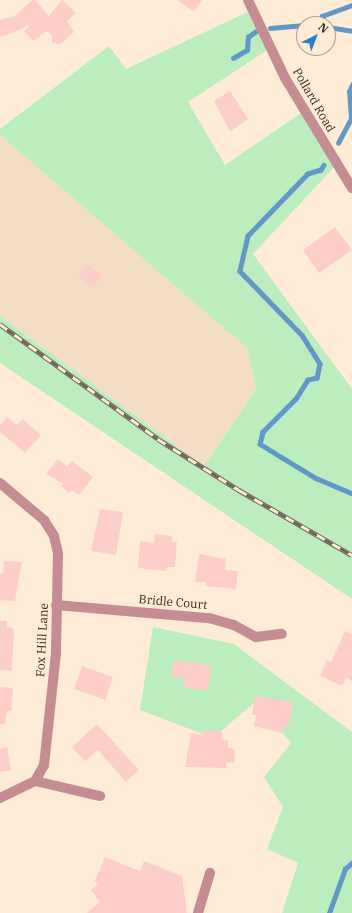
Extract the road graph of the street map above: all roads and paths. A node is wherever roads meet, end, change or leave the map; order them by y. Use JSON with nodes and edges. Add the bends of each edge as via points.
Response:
{"nodes":[{"id":1,"x":248,"y":0,"type":"edge"},
{"id":2,"x":352,"y":188,"type":"edge"},
{"id":3,"x":0,"y":483,"type":"edge"},
{"id":4,"x":56,"y":605,"type":"junction"},
{"id":5,"x":282,"y":634,"type":"dead end"},
{"id":6,"x":35,"y":781,"type":"junction"},
{"id":7,"x":100,"y":796,"type":"dead end"},
{"id":8,"x":0,"y":798,"type":"edge"},
{"id":9,"x":210,"y":873,"type":"dead end"},
{"id":10,"x":198,"y":913,"type":"edge"}],
"edges":[{"from":1,"to":2,"type":"street","name":"Pollard Road","via":[[285,78]]},
{"from":3,"to":4,"type":"street","name":"Fox Hill Lane","via":[[44,520],[54,536],[58,554]]},
{"from":4,"to":5,"type":"street","name":"Bridle Court","via":[[209,618],[234,625],[256,637]]},
{"from":4,"to":6,"type":"street","name":"Fox Hill Lane","via":[[56,653],[47,747],[44,765]]},
{"from":6,"to":7,"type":"street"},
{"from":6,"to":8,"type":"street"},
{"from":9,"to":10,"type":"street"}]}
